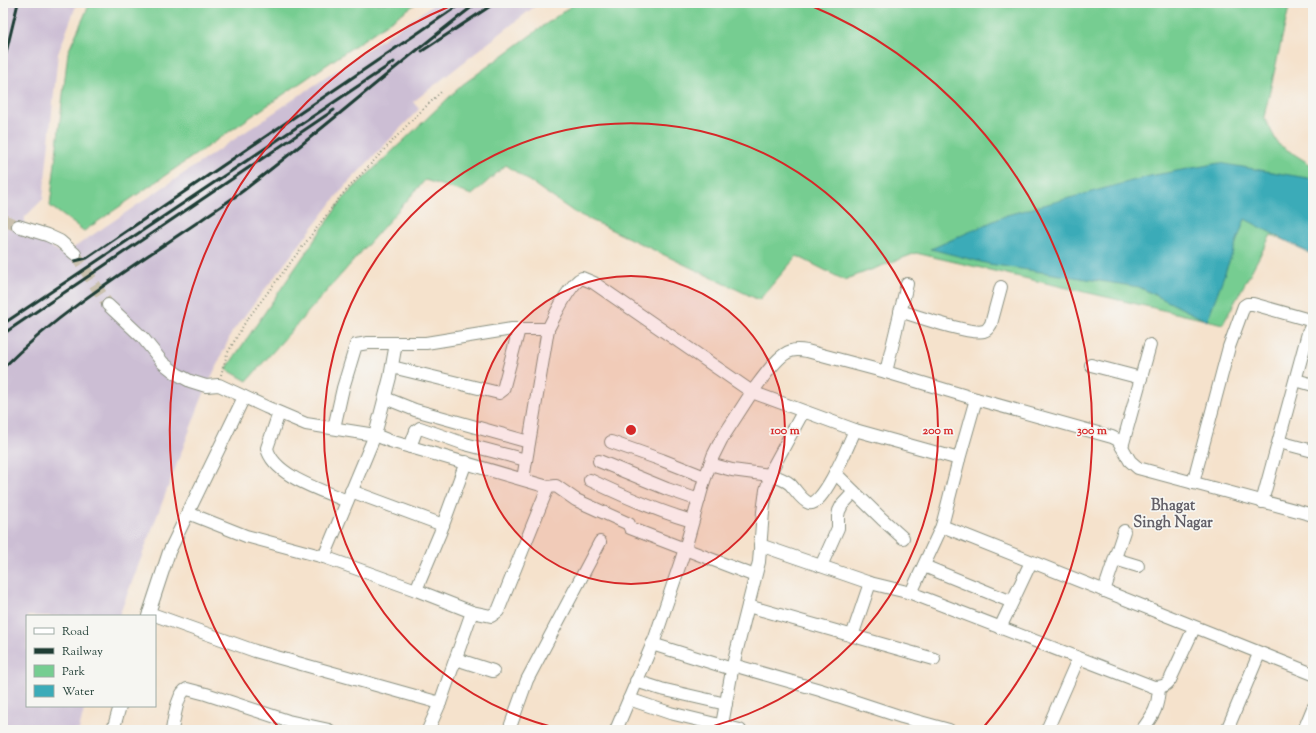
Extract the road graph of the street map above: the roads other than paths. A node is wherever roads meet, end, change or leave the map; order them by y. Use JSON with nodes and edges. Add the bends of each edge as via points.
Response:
{"nodes":[{"id":1,"x":18,"y":226,"type":"tunnel mouth"},
{"id":2,"x":75,"y":254,"type":"tunnel mouth"},
{"id":3,"x":907,"y":284,"type":"dead end"},
{"id":4,"x":1002,"y":287,"type":"dead end"},
{"id":5,"x":108,"y":305,"type":"tunnel mouth"},
{"id":6,"x":900,"y":311,"type":"junction"},
{"id":7,"x":1313,"y":321,"type":"edge"},
{"id":8,"x":519,"y":329,"type":"junction"},
{"id":9,"x":548,"y":329,"type":"junction"},
{"id":10,"x":396,"y":343,"type":"junction"},
{"id":11,"x":1150,"y":345,"type":"dead end"},
{"id":12,"x":1091,"y":365,"type":"dead end"},
{"id":13,"x":392,"y":367,"type":"junction"},
{"id":14,"x":886,"y":372,"type":"junction"},
{"id":15,"x":1141,"y":378,"type":"junction"},
{"id":16,"x":1296,"y":380,"type":"junction"},
{"id":17,"x":1313,"y":385,"type":"edge"},
{"id":18,"x":752,"y":392,"type":"junction"},
{"id":19,"x":244,"y":397,"type":"junction"},
{"id":20,"x":385,"y":398,"type":"junction"},
{"id":21,"x":976,"y":399,"type":"junction"},
{"id":22,"x":803,"y":412,"type":"junction"},
{"id":23,"x":279,"y":413,"type":"junction"},
{"id":24,"x":334,"y":428,"type":"junction"},
{"id":25,"x":855,"y":430,"type":"junction"},
{"id":26,"x":375,"y":434,"type":"junction"},
{"id":27,"x":529,"y":442,"type":"junction"},
{"id":28,"x":610,"y":442,"type":"dead end"},
{"id":29,"x":1279,"y":442,"type":"junction"},
{"id":30,"x":410,"y":446,"type":"junction"},
{"id":31,"x":1122,"y":447,"type":"junction"},
{"id":32,"x":1313,"y":451,"type":"edge"},
{"id":33,"x":960,"y":459,"type":"junction"},
{"id":34,"x":526,"y":460,"type":"junction"},
{"id":35,"x":599,"y":461,"type":"dead end"},
{"id":36,"x":466,"y":462,"type":"junction"},
{"id":37,"x":710,"y":464,"type":"junction"},
{"id":38,"x":836,"y":473,"type":"junction"},
{"id":39,"x":770,"y":475,"type":"junction"},
{"id":40,"x":706,"y":477,"type":"junction"},
{"id":41,"x":523,"y":479,"type":"junction"},
{"id":42,"x":590,"y":480,"type":"dead end"},
{"id":43,"x":1193,"y":483,"type":"junction"},
{"id":44,"x":548,"y":487,"type":"junction"},
{"id":45,"x":854,"y":492,"type":"junction"},
{"id":46,"x":349,"y":496,"type":"junction"},
{"id":47,"x":698,"y":500,"type":"junction"},
{"id":48,"x":1262,"y":502,"type":"junction"},
{"id":49,"x":188,"y":513,"type":"junction"},
{"id":50,"x":1313,"y":516,"type":"edge"},
{"id":51,"x":692,"y":521,"type":"junction"},
{"id":52,"x":443,"y":525,"type":"junction"},
{"id":53,"x":942,"y":526,"type":"junction"},
{"id":54,"x":1124,"y":531,"type":"dead end"},
{"id":55,"x":902,"y":538,"type":"dead end"},
{"id":56,"x":600,"y":542,"type":"dead end"},
{"id":57,"x":760,"y":545,"type":"junction"},
{"id":58,"x":685,"y":549,"type":"junction"},
{"id":59,"x":324,"y":557,"type":"junction"},
{"id":60,"x":1115,"y":559,"type":"junction"},
{"id":61,"x":1031,"y":562,"type":"junction"},
{"id":62,"x":821,"y":566,"type":"junction"},
{"id":63,"x":924,"y":566,"type":"junction"},
{"id":64,"x":1138,"y":566,"type":"dead end"},
{"id":65,"x":755,"y":576,"type":"junction"},
{"id":66,"x":870,"y":583,"type":"junction"},
{"id":67,"x":416,"y":590,"type":"junction"},
{"id":68,"x":1104,"y":591,"type":"junction"},
{"id":69,"x":911,"y":593,"type":"junction"},
{"id":70,"x":1012,"y":602,"type":"junction"},
{"id":71,"x":748,"y":606,"type":"junction"},
{"id":72,"x":472,"y":612,"type":"junction"},
{"id":73,"x":149,"y":615,"type":"edge"},
{"id":74,"x":156,"y":617,"type":"edge"},
{"id":75,"x":1000,"y":628,"type":"junction"},
{"id":76,"x":1194,"y":628,"type":"junction"},
{"id":77,"x":852,"y":636,"type":"junction"},
{"id":78,"x":652,"y":644,"type":"junction"},
{"id":79,"x":1259,"y":654,"type":"junction"},
{"id":80,"x":456,"y":659,"type":"junction"},
{"id":81,"x":934,"y":659,"type":"dead end"},
{"id":82,"x":1078,"y":659,"type":"junction"},
{"id":83,"x":733,"y":667,"type":"junction"},
{"id":84,"x":493,"y":671,"type":"dead end"},
{"id":85,"x":1313,"y":674,"type":"edge"},
{"id":86,"x":636,"y":681,"type":"junction"},
{"id":87,"x":1158,"y":687,"type":"junction"},
{"id":88,"x":629,"y":699,"type":"junction"},
{"id":89,"x":440,"y":703,"type":"junction"},
{"id":90,"x":726,"y":704,"type":"junction"},
{"id":91,"x":120,"y":707,"type":"edge"},
{"id":92,"x":1313,"y":708,"type":"edge"},
{"id":93,"x":721,"y":728,"type":"edge"},
{"id":94,"x":113,"y":730,"type":"edge"},
{"id":95,"x":172,"y":730,"type":"edge"},
{"id":96,"x":328,"y":730,"type":"edge"},
{"id":97,"x":428,"y":730,"type":"edge"},
{"id":98,"x":509,"y":730,"type":"edge"},
{"id":99,"x":616,"y":730,"type":"edge"},
{"id":100,"x":740,"y":730,"type":"edge"},
{"id":101,"x":949,"y":730,"type":"edge"},
{"id":102,"x":1047,"y":730,"type":"edge"},
{"id":103,"x":1142,"y":730,"type":"edge"},
{"id":104,"x":1227,"y":730,"type":"edge"},
{"id":105,"x":1304,"y":730,"type":"edge"}],
"edges":[{"from":1,"to":2,"type":"street","via":[[60,241]]},
{"from":3,"to":6,"type":"street"},
{"from":4,"to":6,"type":"street","via":[[991,324],[984,331],[966,330]]},
{"from":5,"to":19,"type":"street","via":[[143,338],[162,363],[177,374],[200,385],[219,385]]},
{"from":6,"to":14,"type":"street"},
{"from":7,"to":16,"type":"street"},
{"from":7,"to":43,"type":"street","via":[[1253,304],[1244,306],[1229,347]]},
{"from":8,"to":9,"type":"street"},
{"from":8,"to":10,"type":"street","via":[[512,328],[426,343]]},
{"from":8,"to":13,"type":"street","via":[[504,386],[499,393]]},
{"from":9,"to":18,"type":"street","via":[[575,282],[582,278],[586,279]]},
{"from":9,"to":27,"type":"street"},
{"from":10,"to":13,"type":"street"},
{"from":10,"to":24,"type":"street","via":[[356,345]]},
{"from":11,"to":15,"type":"street"},
{"from":12,"to":15,"type":"street"},
{"from":13,"to":20,"type":"street"},
{"from":14,"to":18,"type":"street","via":[[807,350],[789,351],[776,362]]},
{"from":14,"to":21,"type":"street"},
{"from":15,"to":31,"type":"street"},
{"from":16,"to":17,"type":"street"},
{"from":16,"to":29,"type":"street"},
{"from":18,"to":22,"type":"street"},
{"from":18,"to":37,"type":"street","via":[[721,440]]},
{"from":19,"to":23,"type":"street"},
{"from":19,"to":49,"type":"street"},
{"from":20,"to":26,"type":"street"},
{"from":20,"to":27,"type":"street","via":[[415,410]]},
{"from":21,"to":31,"type":"street","via":[[1112,437],[1118,440]]},
{"from":21,"to":33,"type":"street"},
{"from":22,"to":25,"type":"street"},
{"from":22,"to":39,"type":"street"},
{"from":23,"to":24,"type":"street","via":[[306,424]]},
{"from":23,"to":46,"type":"street","via":[[267,448],[275,463],[299,481]]},
{"from":24,"to":26,"type":"street"},
{"from":25,"to":33,"type":"street"},
{"from":25,"to":38,"type":"street"},
{"from":26,"to":30,"type":"street"},
{"from":26,"to":46,"type":"street"},
{"from":27,"to":34,"type":"street"},
{"from":28,"to":40,"type":"street"},
{"from":29,"to":32,"type":"street"},
{"from":29,"to":48,"type":"street"},
{"from":30,"to":34,"type":"street","via":[[416,431],[420,428],[465,444]]},
{"from":30,"to":36,"type":"street"},
{"from":31,"to":43,"type":"street","via":[[1130,461],[1138,468]]},
{"from":33,"to":53,"type":"street"},
{"from":34,"to":41,"type":"street"},
{"from":35,"to":47,"type":"street"},
{"from":36,"to":41,"type":"street"},
{"from":36,"to":52,"type":"street"},
{"from":37,"to":39,"type":"street"},
{"from":37,"to":40,"type":"street"},
{"from":38,"to":39,"type":"street","via":[[817,502],[812,504],[786,481]]},
{"from":38,"to":45,"type":"street"},
{"from":39,"to":57,"type":"street"},
{"from":40,"to":47,"type":"street"},
{"from":41,"to":44,"type":"street"},
{"from":42,"to":51,"type":"street","via":[[668,514]]},
{"from":43,"to":48,"type":"street"},
{"from":44,"to":58,"type":"street","via":[[556,486],[576,500],[629,524],[630,528]]},
{"from":44,"to":72,"type":"street","via":[[498,611],[491,616]]},
{"from":45,"to":55,"type":"street"},
{"from":45,"to":62,"type":"street","via":[[839,510],[838,528]]},
{"from":46,"to":52,"type":"street"},
{"from":46,"to":59,"type":"street"},
{"from":47,"to":51,"type":"street"},
{"from":48,"to":50,"type":"street"},
{"from":49,"to":59,"type":"street","via":[[246,536]]},
{"from":49,"to":73,"type":"street","via":[[168,552]]},
{"from":51,"to":58,"type":"street"},
{"from":52,"to":67,"type":"street"},
{"from":53,"to":61,"type":"street"},
{"from":53,"to":63,"type":"street"},
{"from":54,"to":60,"type":"street"},
{"from":56,"to":98,"type":"street","via":[[527,680]]},
{"from":57,"to":62,"type":"street"},
{"from":57,"to":65,"type":"street"},
{"from":58,"to":65,"type":"street"},
{"from":58,"to":78,"type":"street"},
{"from":59,"to":67,"type":"street"},
{"from":60,"to":64,"type":"street"},
{"from":60,"to":68,"type":"street"},
{"from":61,"to":68,"type":"street"},
{"from":61,"to":70,"type":"street"},
{"from":62,"to":66,"type":"street"},
{"from":63,"to":69,"type":"street"},
{"from":63,"to":70,"type":"street"},
{"from":65,"to":71,"type":"street"},
{"from":66,"to":69,"type":"street"},
{"from":66,"to":77,"type":"street"},
{"from":67,"to":72,"type":"street"},
{"from":68,"to":76,"type":"street"},
{"from":69,"to":75,"type":"street"},
{"from":70,"to":75,"type":"street"},
{"from":71,"to":77,"type":"street"},
{"from":71,"to":83,"type":"street"},
{"from":72,"to":80,"type":"street"},
{"from":74,"to":89,"type":"street","via":[[255,651]]},
{"from":75,"to":82,"type":"street"},
{"from":76,"to":79,"type":"street"},
{"from":76,"to":87,"type":"street","via":[[1170,680],[1163,687]]},
{"from":77,"to":81,"type":"street"},
{"from":78,"to":83,"type":"street"},
{"from":78,"to":86,"type":"street"},
{"from":79,"to":85,"type":"street"},
{"from":79,"to":104,"type":"street"},
{"from":80,"to":84,"type":"street"},
{"from":80,"to":89,"type":"street"},
{"from":82,"to":87,"type":"street"},
{"from":82,"to":102,"type":"street"},
{"from":83,"to":90,"type":"street"},
{"from":83,"to":101,"type":"street","via":[[820,690],[902,718]]},
{"from":86,"to":88,"type":"street"},
{"from":86,"to":90,"type":"street"},
{"from":87,"to":103,"type":"street","via":[[1158,703]]},
{"from":88,"to":93,"type":"street"},
{"from":88,"to":99,"type":"street"},
{"from":89,"to":97,"type":"street"},
{"from":90,"to":93,"type":"street"},
{"from":91,"to":94,"type":"street"},
{"from":92,"to":105,"type":"street"},
{"from":93,"to":100,"type":"street"},
{"from":95,"to":96,"type":"street","via":[[179,697],[187,689],[288,721]]}]}
